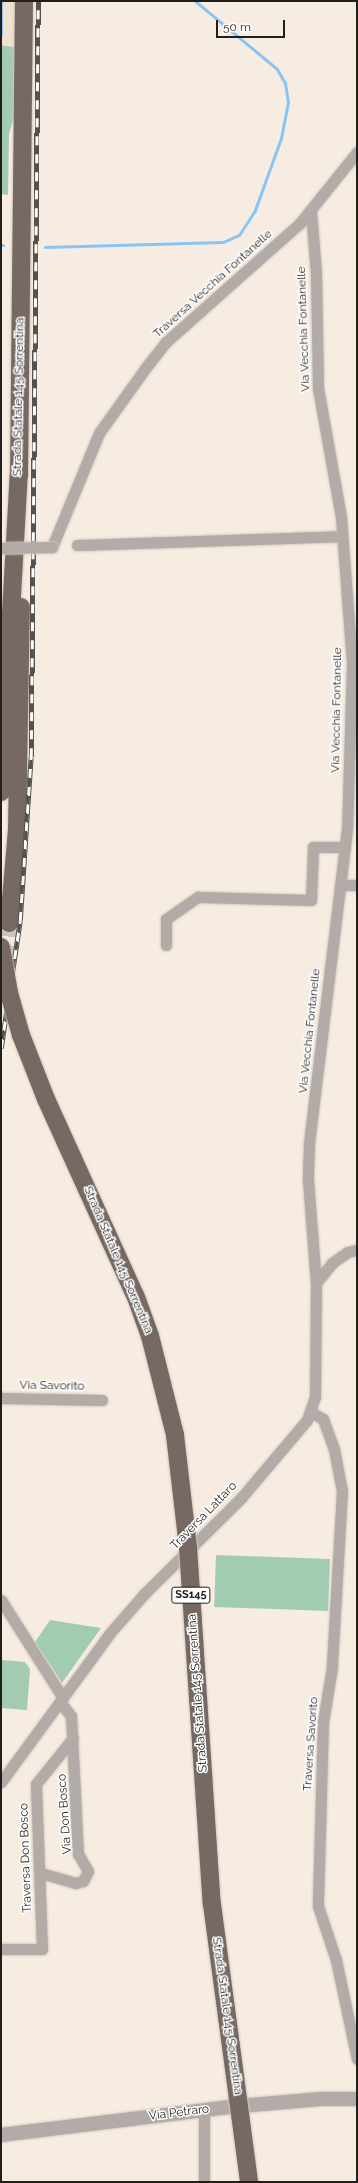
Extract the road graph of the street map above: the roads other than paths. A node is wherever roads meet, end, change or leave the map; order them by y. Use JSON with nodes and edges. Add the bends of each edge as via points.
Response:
{"nodes":[{"id":1,"x":24,"y":1,"type":"edge"},
{"id":2,"x":357,"y":152,"type":"edge"},
{"id":3,"x":311,"y":211,"type":"junction"},
{"id":4,"x":16,"y":514,"type":"junction"},
{"id":5,"x":342,"y":536,"type":"junction"},
{"id":6,"x":77,"y":545,"type":"dead end"},
{"id":7,"x":1,"y":548,"type":"edge"},
{"id":8,"x":1,"y":792,"type":"edge"},
{"id":9,"x":345,"y":847,"type":"junction"},
{"id":10,"x":341,"y":885,"type":"junction"},
{"id":11,"x":357,"y":885,"type":"edge"},
{"id":12,"x":9,"y":924,"type":"tunnel mouth"},
{"id":13,"x":166,"y":945,"type":"dead end"},
{"id":14,"x":1,"y":947,"type":"edge"},
{"id":15,"x":357,"y":1250,"type":"edge"},
{"id":16,"x":316,"y":1283,"type":"junction"},
{"id":17,"x":1,"y":1391,"type":"edge"},
{"id":18,"x":1,"y":1398,"type":"edge"},
{"id":19,"x":18,"y":1399,"type":"junction"},
{"id":20,"x":102,"y":1400,"type":"dead end"},
{"id":21,"x":311,"y":1412,"type":"junction"},
{"id":22,"x":1,"y":1600,"type":"edge"},
{"id":23,"x":61,"y":1700,"type":"junction"},
{"id":24,"x":73,"y":1738,"type":"junction"},
{"id":25,"x":1,"y":1782,"type":"edge"},
{"id":26,"x":41,"y":1873,"type":"junction"},
{"id":27,"x":1,"y":1949,"type":"edge"},
{"id":28,"x":357,"y":2059,"type":"edge"},
{"id":29,"x":357,"y":2099,"type":"edge"},
{"id":30,"x":204,"y":2110,"type":"junction"},
{"id":31,"x":1,"y":2135,"type":"edge"},
{"id":32,"x":204,"y":2182,"type":"edge"},
{"id":33,"x":249,"y":2182,"type":"edge"}],
"edges":[{"from":1,"to":4,"type":"highway","name":"Strada Statale 145 Sorrentina"},
{"from":2,"to":3,"type":"street"},
{"from":3,"to":5,"type":"street","name":"Via Vecchia Fontanelle","via":[[316,273],[318,388]]},
{"from":3,"to":7,"type":"street","name":"Traversa Vecchia Fontanelle","bridge":true,"via":[[254,266],[166,342],[147,366],[99,433],[52,547]]},
{"from":4,"to":8,"type":"highway","name":"Strada Statale 145 Sorrentina"},
{"from":4,"to":12,"type":"highway","via":[[21,570],[20,698],[16,855]]},
{"from":5,"to":6,"type":"street"},
{"from":5,"to":9,"type":"street","name":"Via Vecchia Fontanelle","via":[[352,664]]},
{"from":9,"to":10,"type":"street","name":"Via Vecchia Fontanelle"},
{"from":9,"to":13,"type":"street","via":[[312,846],[311,900],[198,897],[166,919]]},
{"from":10,"to":11,"type":"street"},
{"from":10,"to":16,"type":"street","name":"Via Vecchia Fontanelle","via":[[309,1145],[308,1180]]},
{"from":14,"to":33,"type":"highway","name":"Strada Statale 145 Sorrentina","number":"SS145","bridge":true,"via":[[9,993],[21,1035],[46,1099],[136,1297],[150,1336],[175,1435],[188,1547],[212,1904]]},
{"from":15,"to":16,"type":"street","via":[[348,1252],[332,1263]]},
{"from":16,"to":21,"type":"street","name":"Traversa Lattaro","via":[[315,1396]]},
{"from":17,"to":19,"type":"street","via":[[14,1392]]},
{"from":18,"to":19,"type":"street","name":"Via Savorito"},
{"from":19,"to":20,"type":"street","name":"Via Savorito"},
{"from":21,"to":23,"type":"street","name":"Traversa Lattaro","via":[[241,1498],[144,1594],[110,1633]]},
{"from":21,"to":28,"type":"street","name":"Traversa Savorito","via":[[323,1419],[334,1449],[342,1491],[332,1667],[323,1722],[318,1906],[336,1960]]},
{"from":22,"to":23,"type":"street","name":"Via Don Bosco"},
{"from":23,"to":24,"type":"street","name":"Via Don Bosco","via":[[71,1716]]},
{"from":23,"to":25,"type":"street","name":"Traversa Lattaro"},
{"from":24,"to":26,"type":"street","name":"Traversa Don Bosco","via":[[36,1784]]},
{"from":24,"to":26,"type":"street","name":"Via Don Bosco","via":[[78,1854],[87,1868],[87,1875],[83,1881],[76,1883]]},
{"from":26,"to":27,"type":"street","name":"Traversa Don Bosco","via":[[42,1949]]},
{"from":29,"to":30,"type":"street","name":"Via Petraro","via":[[321,2098]]},
{"from":30,"to":31,"type":"street","name":"Via Petraro"},
{"from":30,"to":32,"type":"street"}]}
